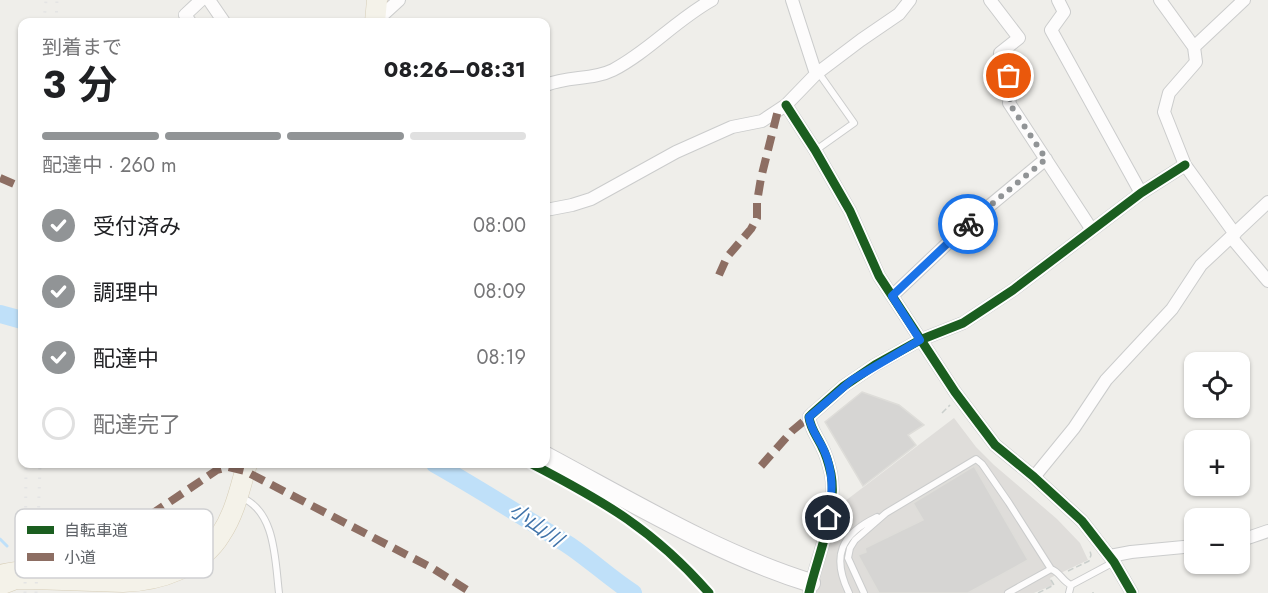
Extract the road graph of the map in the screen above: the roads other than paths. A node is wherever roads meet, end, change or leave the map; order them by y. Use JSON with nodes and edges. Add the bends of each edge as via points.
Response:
{"nodes":[{"id":1,"x":201,"y":0,"type":"edge"},
{"id":2,"x":209,"y":0,"type":"edge"},
{"id":3,"x":377,"y":0,"type":"edge"},
{"id":4,"x":399,"y":0,"type":"edge"},
{"id":5,"x":712,"y":0,"type":"edge"},
{"id":6,"x":792,"y":0,"type":"edge"},
{"id":7,"x":910,"y":0,"type":"edge"},
{"id":8,"x":990,"y":0,"type":"edge"},
{"id":9,"x":1058,"y":0,"type":"edge"},
{"id":10,"x":1160,"y":0,"type":"edge"},
{"id":11,"x":1244,"y":0,"type":"edge"},
{"id":12,"x":187,"y":18,"type":"edge"},
{"id":13,"x":221,"y":18,"type":"edge"},
{"id":14,"x":375,"y":18,"type":"edge"},
{"id":15,"x":379,"y":18,"type":"edge"},
{"id":16,"x":1194,"y":47,"type":"junction"},
{"id":17,"x":817,"y":73,"type":"junction"},
{"id":18,"x":550,"y":83,"type":"edge"},
{"id":19,"x":786,"y":105,"type":"junction"},
{"id":20,"x":815,"y":150,"type":"junction"},
{"id":21,"x":1046,"y":159,"type":"junction"},
{"id":22,"x":1185,"y":165,"type":"junction"},
{"id":23,"x":1141,"y":193,"type":"junction"},
{"id":24,"x":1268,"y":202,"type":"edge"},
{"id":25,"x":550,"y":209,"type":"edge"},
{"id":26,"x":1092,"y":230,"type":"junction"},
{"id":27,"x":1233,"y":236,"type":"junction"},
{"id":28,"x":1268,"y":281,"type":"edge"},
{"id":29,"x":892,"y":296,"type":"junction"},
{"id":30,"x":920,"y":340,"type":"junction"},
{"id":31,"x":550,"y":458,"type":"edge"},
{"id":32,"x":245,"y":468,"type":"edge"},
{"id":33,"x":1034,"y":477,"type":"junction"},
{"id":34,"x":238,"y":496,"type":"junction"},
{"id":35,"x":886,"y":513,"type":"junction"},
{"id":36,"x":1268,"y":531,"type":"edge"},
{"id":37,"x":1250,"y":537,"type":"edge"},
{"id":38,"x":213,"y":544,"type":"edge"},
{"id":39,"x":1184,"y":547,"type":"edge"},
{"id":40,"x":1112,"y":559,"type":"junction"},
{"id":41,"x":1051,"y":569,"type":"junction"},
{"id":42,"x":15,"y":572,"type":"edge"},
{"id":43,"x":0,"y":575,"type":"edge"},
{"id":44,"x":100,"y":578,"type":"edge"},
{"id":45,"x":155,"y":578,"type":"edge"},
{"id":46,"x":123,"y":582,"type":"junction"},
{"id":47,"x":0,"y":585,"type":"edge"},
{"id":48,"x":1071,"y":585,"type":"junction"},
{"id":49,"x":810,"y":588,"type":"edge"},
{"id":50,"x":279,"y":593,"type":"edge"},
{"id":51,"x":849,"y":593,"type":"edge"},
{"id":52,"x":864,"y":593,"type":"edge"},
{"id":53,"x":1008,"y":593,"type":"edge"},
{"id":54,"x":1069,"y":593,"type":"edge"},
{"id":55,"x":1132,"y":593,"type":"edge"}],
"edges":[{"from":1,"to":12,"type":"street","via":[[185,15]]},
{"from":2,"to":13,"type":"street"},
{"from":3,"to":14,"type":"main road"},
{"from":4,"to":15,"type":"street"},
{"from":5,"to":18,"type":"street","via":[[613,70]]},
{"from":6,"to":17,"type":"street"},
{"from":7,"to":17,"type":"street","via":[[899,14]]},
{"from":8,"to":21,"type":"street","via":[[1019,39],[1000,53],[1012,90],[1009,103]]},
{"from":9,"to":23,"type":"street","via":[[1064,12],[1051,30]]},
{"from":10,"to":16,"type":"street"},
{"from":11,"to":16,"type":"street"},
{"from":16,"to":22,"type":"street","via":[[1196,62],[1168,93],[1164,112]]},
{"from":17,"to":19,"type":"street"},
{"from":17,"to":20,"type":"lane","via":[[854,123]]},
{"from":19,"to":20,"type":"street"},
{"from":19,"to":25,"type":"street","via":[[762,121],[732,127],[676,152],[591,199]]},
{"from":20,"to":29,"type":"street"},
{"from":21,"to":26,"type":"street"},
{"from":21,"to":29,"type":"street","via":[[969,222]]},
{"from":22,"to":23,"type":"street"},
{"from":22,"to":27,"type":"street"},
{"from":23,"to":26,"type":"street"},
{"from":24,"to":27,"type":"street"},
{"from":26,"to":30,"type":"street","via":[[963,323]]},
{"from":27,"to":28,"type":"street"},
{"from":27,"to":33,"type":"street","via":[[1202,265],[1172,309],[1106,380]]},
{"from":29,"to":30,"type":"street"},
{"from":30,"to":33,"type":"street","via":[[995,445]]},
{"from":30,"to":49,"type":"street","via":[[852,380],[809,417],[829,462],[832,480],[824,536]]},
{"from":31,"to":49,"type":"street","via":[[705,540]]},
{"from":32,"to":34,"type":"main road"},
{"from":33,"to":40,"type":"street","via":[[1082,522]]},
{"from":34,"to":38,"type":"main road","via":[[230,519]]},
{"from":34,"to":50,"type":"lane","via":[[255,504],[270,532]]},
{"from":35,"to":41,"type":"lane","via":[[976,459],[1010,503]]},
{"from":35,"to":51,"type":"lane","via":[[861,525],[843,545],[841,573]]},
{"from":35,"to":52,"type":"lane","via":[[858,536],[850,548],[849,562]]},
{"from":36,"to":37,"type":"street"},
{"from":39,"to":40,"type":"street","via":[[1131,552]]},
{"from":40,"to":48,"type":"lane"},
{"from":40,"to":55,"type":"street"},
{"from":41,"to":48,"type":"lane"},
{"from":41,"to":53,"type":"lane"},
{"from":42,"to":43,"type":"main road"},
{"from":44,"to":46,"type":"main road"},
{"from":45,"to":46,"type":"main road"},
{"from":46,"to":47,"type":"main road","via":[[19,579]]},
{"from":48,"to":54,"type":"lane"}]}
